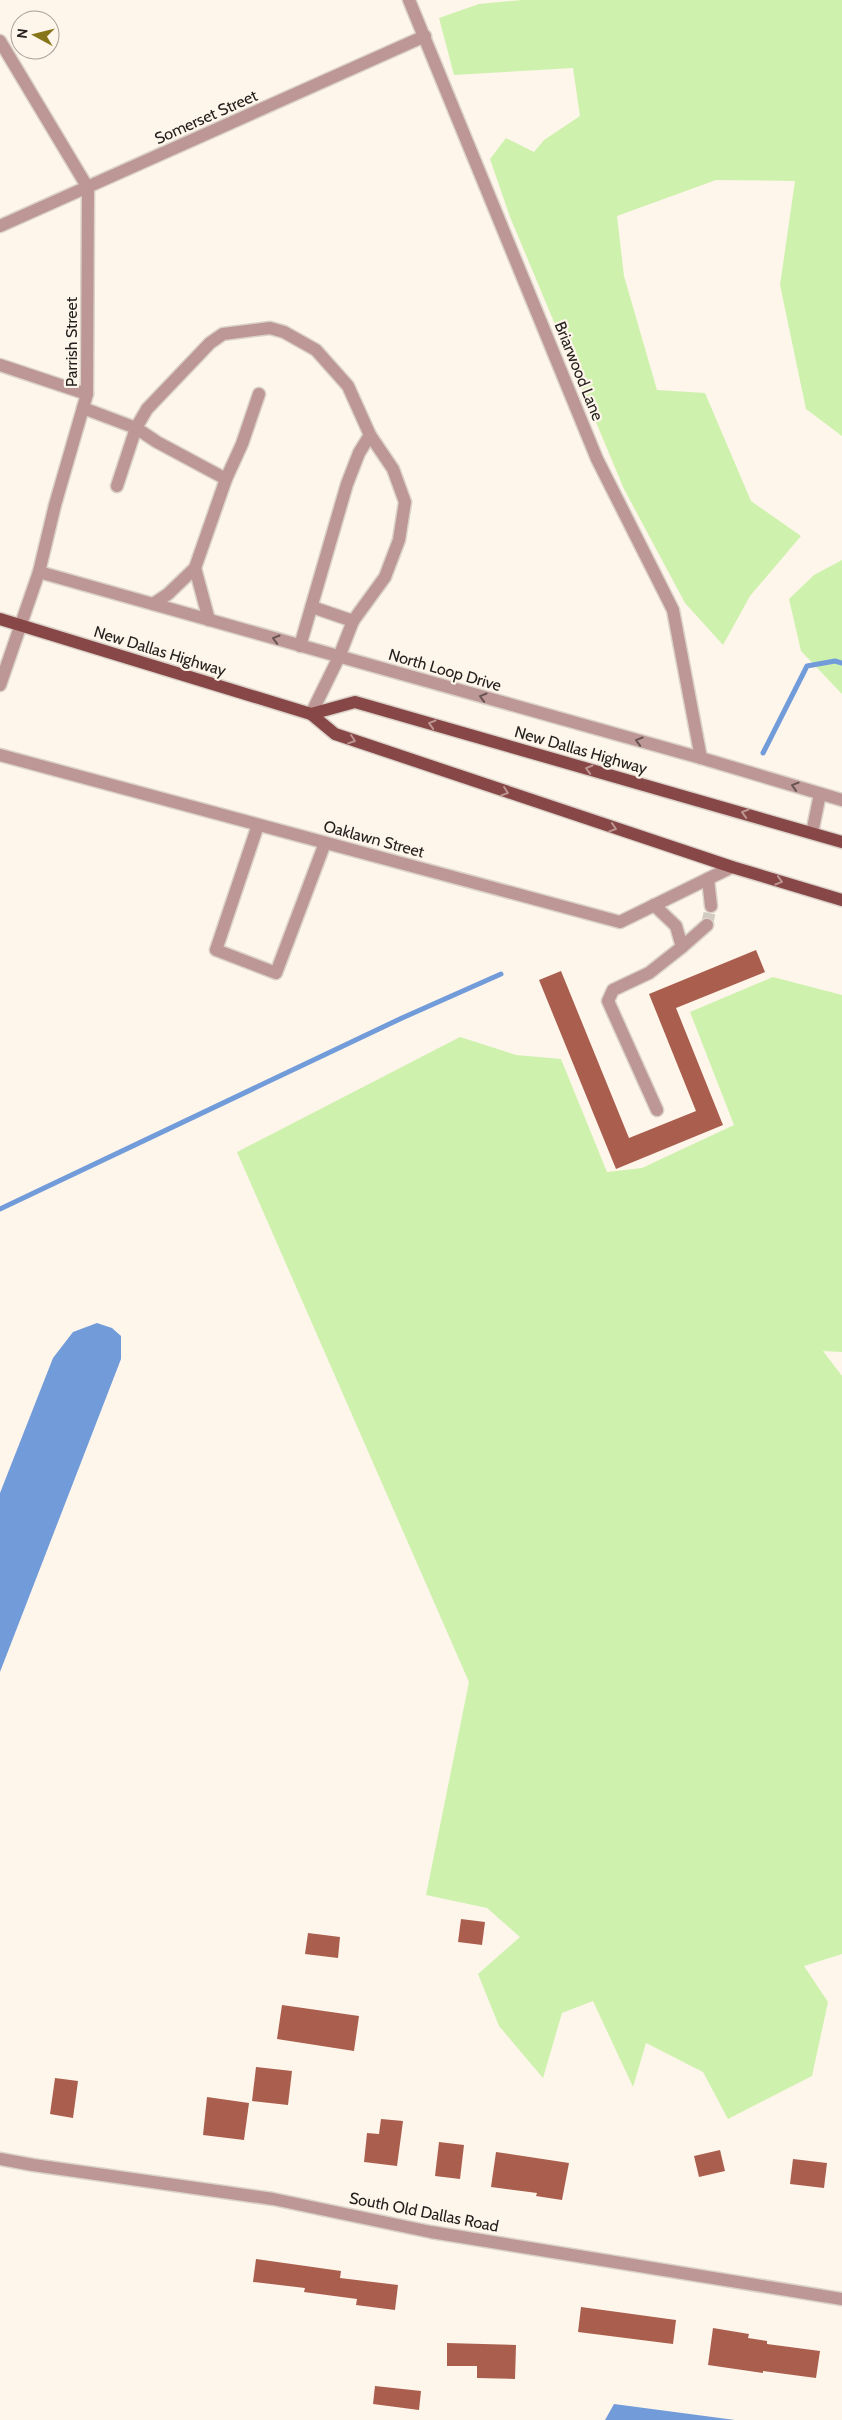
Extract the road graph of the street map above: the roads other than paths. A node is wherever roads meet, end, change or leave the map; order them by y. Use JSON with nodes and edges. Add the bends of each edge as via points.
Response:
{"nodes":[{"id":1,"x":409,"y":0,"type":"edge"},
{"id":2,"x":425,"y":36,"type":"junction"},
{"id":3,"x":0,"y":41,"type":"edge"},
{"id":4,"x":88,"y":188,"type":"junction"},
{"id":5,"x":0,"y":226,"type":"edge"},
{"id":6,"x":0,"y":364,"type":"edge"},
{"id":7,"x":87,"y":394,"type":"junction"},
{"id":8,"x":259,"y":394,"type":"dead end"},
{"id":9,"x":83,"y":408,"type":"junction"},
{"id":10,"x":136,"y":428,"type":"junction"},
{"id":11,"x":370,"y":435,"type":"junction"},
{"id":12,"x":226,"y":479,"type":"junction"},
{"id":13,"x":117,"y":486,"type":"dead end"},
{"id":14,"x":195,"y":568,"type":"junction"},
{"id":15,"x":39,"y":572,"type":"junction"},
{"id":16,"x":153,"y":604,"type":"junction"},
{"id":17,"x":312,"y":607,"type":"junction"},
{"id":18,"x":0,"y":618,"type":"edge"},
{"id":19,"x":208,"y":620,"type":"junction"},
{"id":20,"x":353,"y":621,"type":"junction"},
{"id":21,"x":21,"y":625,"type":"junction"},
{"id":22,"x":300,"y":646,"type":"junction"},
{"id":23,"x":339,"y":657,"type":"junction"},
{"id":24,"x":0,"y":685,"type":"edge"},
{"id":25,"x":311,"y":714,"type":"junction"},
{"id":26,"x":0,"y":755,"type":"edge"},
{"id":27,"x":701,"y":758,"type":"junction"},
{"id":28,"x":820,"y":794,"type":"junction"},
{"id":29,"x":842,"y":800,"type":"edge"},
{"id":30,"x":258,"y":825,"type":"junction"},
{"id":31,"x":812,"y":833,"type":"junction"},
{"id":32,"x":325,"y":842,"type":"junction"},
{"id":33,"x":842,"y":842,"type":"edge"},
{"id":34,"x":732,"y":867,"type":"junction"},
{"id":35,"x":708,"y":879,"type":"junction"},
{"id":36,"x":842,"y":900,"type":"edge"},
{"id":37,"x":654,"y":906,"type":"junction"},
{"id":38,"x":710,"y":906,"type":"tunnel mouth"},
{"id":39,"x":707,"y":925,"type":"tunnel mouth"},
{"id":40,"x":682,"y":947,"type":"junction"},
{"id":41,"x":658,"y":1110,"type":"dead end"},
{"id":42,"x":0,"y":2159,"type":"edge"},
{"id":43,"x":842,"y":2299,"type":"edge"}],
"edges":[{"from":1,"to":2,"type":"street","name":"Briarwood Lane"},
{"from":2,"to":4,"type":"street","name":"Somerset Street"},
{"from":2,"to":27,"type":"street","name":"Briarwood Lane","via":[[597,460],[673,610]]},
{"from":3,"to":4,"type":"street"},
{"from":4,"to":5,"type":"street","name":"Somerset Street"},
{"from":4,"to":7,"type":"street","name":"Parrish Street"},
{"from":6,"to":7,"type":"street"},
{"from":7,"to":9,"type":"street","name":"Parrish Street"},
{"from":8,"to":12,"type":"street"},
{"from":9,"to":10,"type":"street"},
{"from":9,"to":15,"type":"street","name":"Parrish Street"},
{"from":10,"to":11,"type":"street","via":[[147,409],[210,343],[224,334],[270,328],[316,350],[348,386]]},
{"from":10,"to":12,"type":"street"},
{"from":10,"to":13,"type":"street"},
{"from":11,"to":17,"type":"street","via":[[347,484]]},
{"from":11,"to":20,"type":"street","via":[[394,470],[405,502],[399,540],[385,577]]},
{"from":12,"to":14,"type":"street"},
{"from":14,"to":16,"type":"street"},
{"from":14,"to":19,"type":"street"},
{"from":15,"to":16,"type":"street","name":"North Loop Drive"},
{"from":15,"to":21,"type":"street","name":"Parrish Street"},
{"from":16,"to":19,"type":"street","name":"North Loop Drive"},
{"from":17,"to":20,"type":"street"},
{"from":17,"to":22,"type":"street"},
{"from":18,"to":21,"type":"main road","name":"New Dallas Highway"},
{"from":22,"to":19,"type":"street","name":"North Loop Drive","one_way":true},
{"from":20,"to":23,"type":"street"},
{"from":21,"to":24,"type":"street","name":"Parrish Street"},
{"from":21,"to":25,"type":"main road","name":"New Dallas Highway"},
{"from":22,"to":23,"type":"street","name":"North Loop Drive"},
{"from":23,"to":25,"type":"street"},
{"from":27,"to":23,"type":"street","name":"North Loop Drive","one_way":true},
{"from":31,"to":25,"type":"main road","name":"New Dallas Highway","one_way":true,"via":[[355,702]]},
{"from":25,"to":34,"type":"main road","name":"New Dallas Highway","one_way":true,"via":[[335,734]]},
{"from":26,"to":30,"type":"street","name":"Oaklawn Street"},
{"from":28,"to":27,"type":"street","name":"North Loop Drive","one_way":true},
{"from":28,"to":29,"type":"street","name":"North Loop Drive"},
{"from":28,"to":31,"type":"street"},
{"from":30,"to":32,"type":"street","name":"Oaklawn Street"},
{"from":30,"to":32,"type":"street","via":[[216,950],[276,973]]},
{"from":31,"to":33,"type":"main road","name":"New Dallas Highway"},
{"from":32,"to":37,"type":"street","name":"Oaklawn Street","via":[[620,922]]},
{"from":34,"to":35,"type":"street","name":"Oaklawn Street"},
{"from":34,"to":36,"type":"main road","one_way":true},
{"from":35,"to":37,"type":"street","name":"Oaklawn Street"},
{"from":35,"to":38,"type":"street"},
{"from":37,"to":40,"type":"street","via":[[676,926]]},
{"from":39,"to":40,"type":"street"},
{"from":40,"to":41,"type":"street","via":[[649,973],[612,990],[608,1001]]},
{"from":42,"to":43,"type":"street","name":"South Old Dallas Road","via":[[273,2199],[431,2232]]}]}
